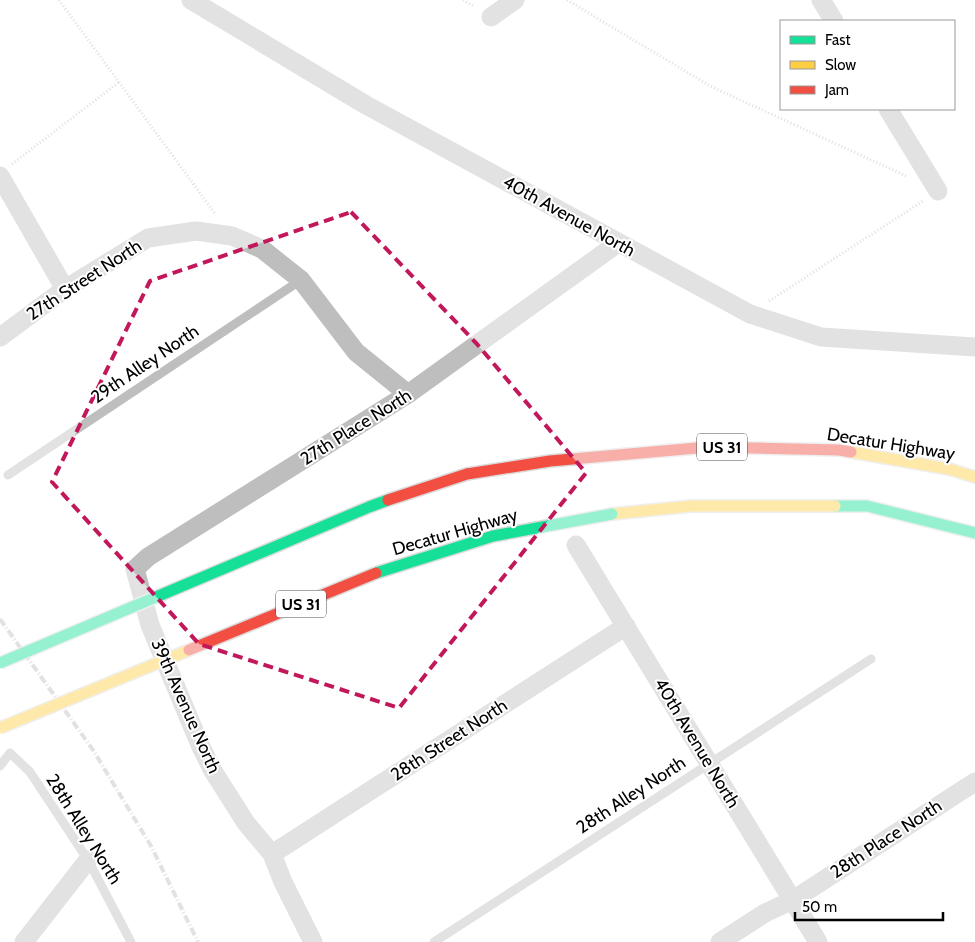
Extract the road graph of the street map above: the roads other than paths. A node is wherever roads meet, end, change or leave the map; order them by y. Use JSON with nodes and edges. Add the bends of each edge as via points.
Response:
{"nodes":[{"id":1,"x":191,"y":0,"type":"edge"},
{"id":2,"x":515,"y":0,"type":"edge"},
{"id":3,"x":821,"y":0,"type":"edge"},
{"id":4,"x":491,"y":17,"type":"dead end"},
{"id":5,"x":833,"y":20,"type":"edge"},
{"id":6,"x":889,"y":110,"type":"edge"},
{"id":7,"x":4,"y":172,"type":"edge"},
{"id":8,"x":938,"y":191,"type":"road end"},
{"id":9,"x":618,"y":243,"type":"junction"},
{"id":10,"x":300,"y":280,"type":"junction"},
{"id":11,"x":66,"y":289,"type":"junction"},
{"id":12,"x":0,"y":337,"type":"edge"},
{"id":13,"x":975,"y":347,"type":"edge"},
{"id":14,"x":408,"y":394,"type":"junction"},
{"id":15,"x":8,"y":475,"type":"dead end"},
{"id":16,"x":975,"y":476,"type":"edge"},
{"id":17,"x":975,"y":533,"type":"edge"},
{"id":18,"x":576,"y":545,"type":"dead end"},
{"id":19,"x":150,"y":625,"type":"joint"},
{"id":20,"x":626,"y":626,"type":"junction"},
{"id":21,"x":871,"y":659,"type":"dead end"},
{"id":22,"x":0,"y":663,"type":"edge"},
{"id":23,"x":0,"y":728,"type":"edge"},
{"id":24,"x":709,"y":763,"type":"junction"},
{"id":25,"x":0,"y":766,"type":"edge"},
{"id":26,"x":975,"y":782,"type":"edge"},
{"id":27,"x":272,"y":854,"type":"junction"},
{"id":28,"x":88,"y":860,"type":"junction"},
{"id":29,"x":793,"y":900,"type":"junction"},
{"id":30,"x":24,"y":942,"type":"edge"},
{"id":31,"x":131,"y":942,"type":"edge"},
{"id":32,"x":314,"y":942,"type":"edge"},
{"id":33,"x":434,"y":942,"type":"edge"},
{"id":34,"x":720,"y":942,"type":"edge"},
{"id":35,"x":818,"y":942,"type":"edge"}],
"edges":[{"from":1,"to":9,"type":"street","name":"40th Avenue North","via":[[366,105]]},
{"from":2,"to":4,"type":"street"},
{"from":3,"to":5,"type":"street"},
{"from":6,"to":8,"type":"street"},
{"from":7,"to":11,"type":"street"},
{"from":9,"to":13,"type":"street","name":"40th Avenue North","via":[[750,314],[821,337]]},
{"from":9,"to":14,"type":"street","name":"27th Place North"},
{"from":10,"to":11,"type":"street","name":"27th Street North","via":[[262,249],[232,236],[196,231],[148,238]]},
{"from":10,"to":14,"type":"street","name":"27th Street North","via":[[356,352]]},
{"from":10,"to":15,"type":"lane","name":"29th Alley North"},
{"from":11,"to":12,"type":"street","name":"27th Street North"},
{"from":14,"to":19,"type":"street","name":"27th Place North","via":[[148,557],[135,569]]},
{"from":16,"to":22,"type":"main road","name":"Decatur Highway","number":"US 31","bridge":true,"via":[[839,450],[708,447],[550,461],[467,474],[369,507]]},
{"from":17,"to":23,"type":"main road","name":"Decatur Highway","number":"US 31","bridge":true,"via":[[867,506],[692,506],[612,514],[493,536],[378,572]]},
{"from":18,"to":20,"type":"street","name":"40th Avenue North"},
{"from":19,"to":27,"type":"street","name":"39th Avenue North","via":[[205,755],[246,823]]},
{"from":20,"to":24,"type":"street","name":"40th Avenue North"},
{"from":20,"to":27,"type":"street","name":"28th Street North"},
{"from":21,"to":24,"type":"lane","name":"28th Alley North"},
{"from":24,"to":29,"type":"street","name":"40th Avenue North"},
{"from":24,"to":33,"type":"lane","name":"28th Alley North"},
{"from":25,"to":28,"type":"lane","name":"28th Alley North","via":[[10,753],[30,772]]},
{"from":26,"to":29,"type":"street","name":"28th Place North"},
{"from":27,"to":32,"type":"street","name":"39th Avenue North"},
{"from":28,"to":30,"type":"street"},
{"from":28,"to":31,"type":"lane","name":"28th Alley North"},
{"from":29,"to":34,"type":"street","name":"28th Place North"},
{"from":29,"to":35,"type":"street","name":"40th Avenue North"}]}
